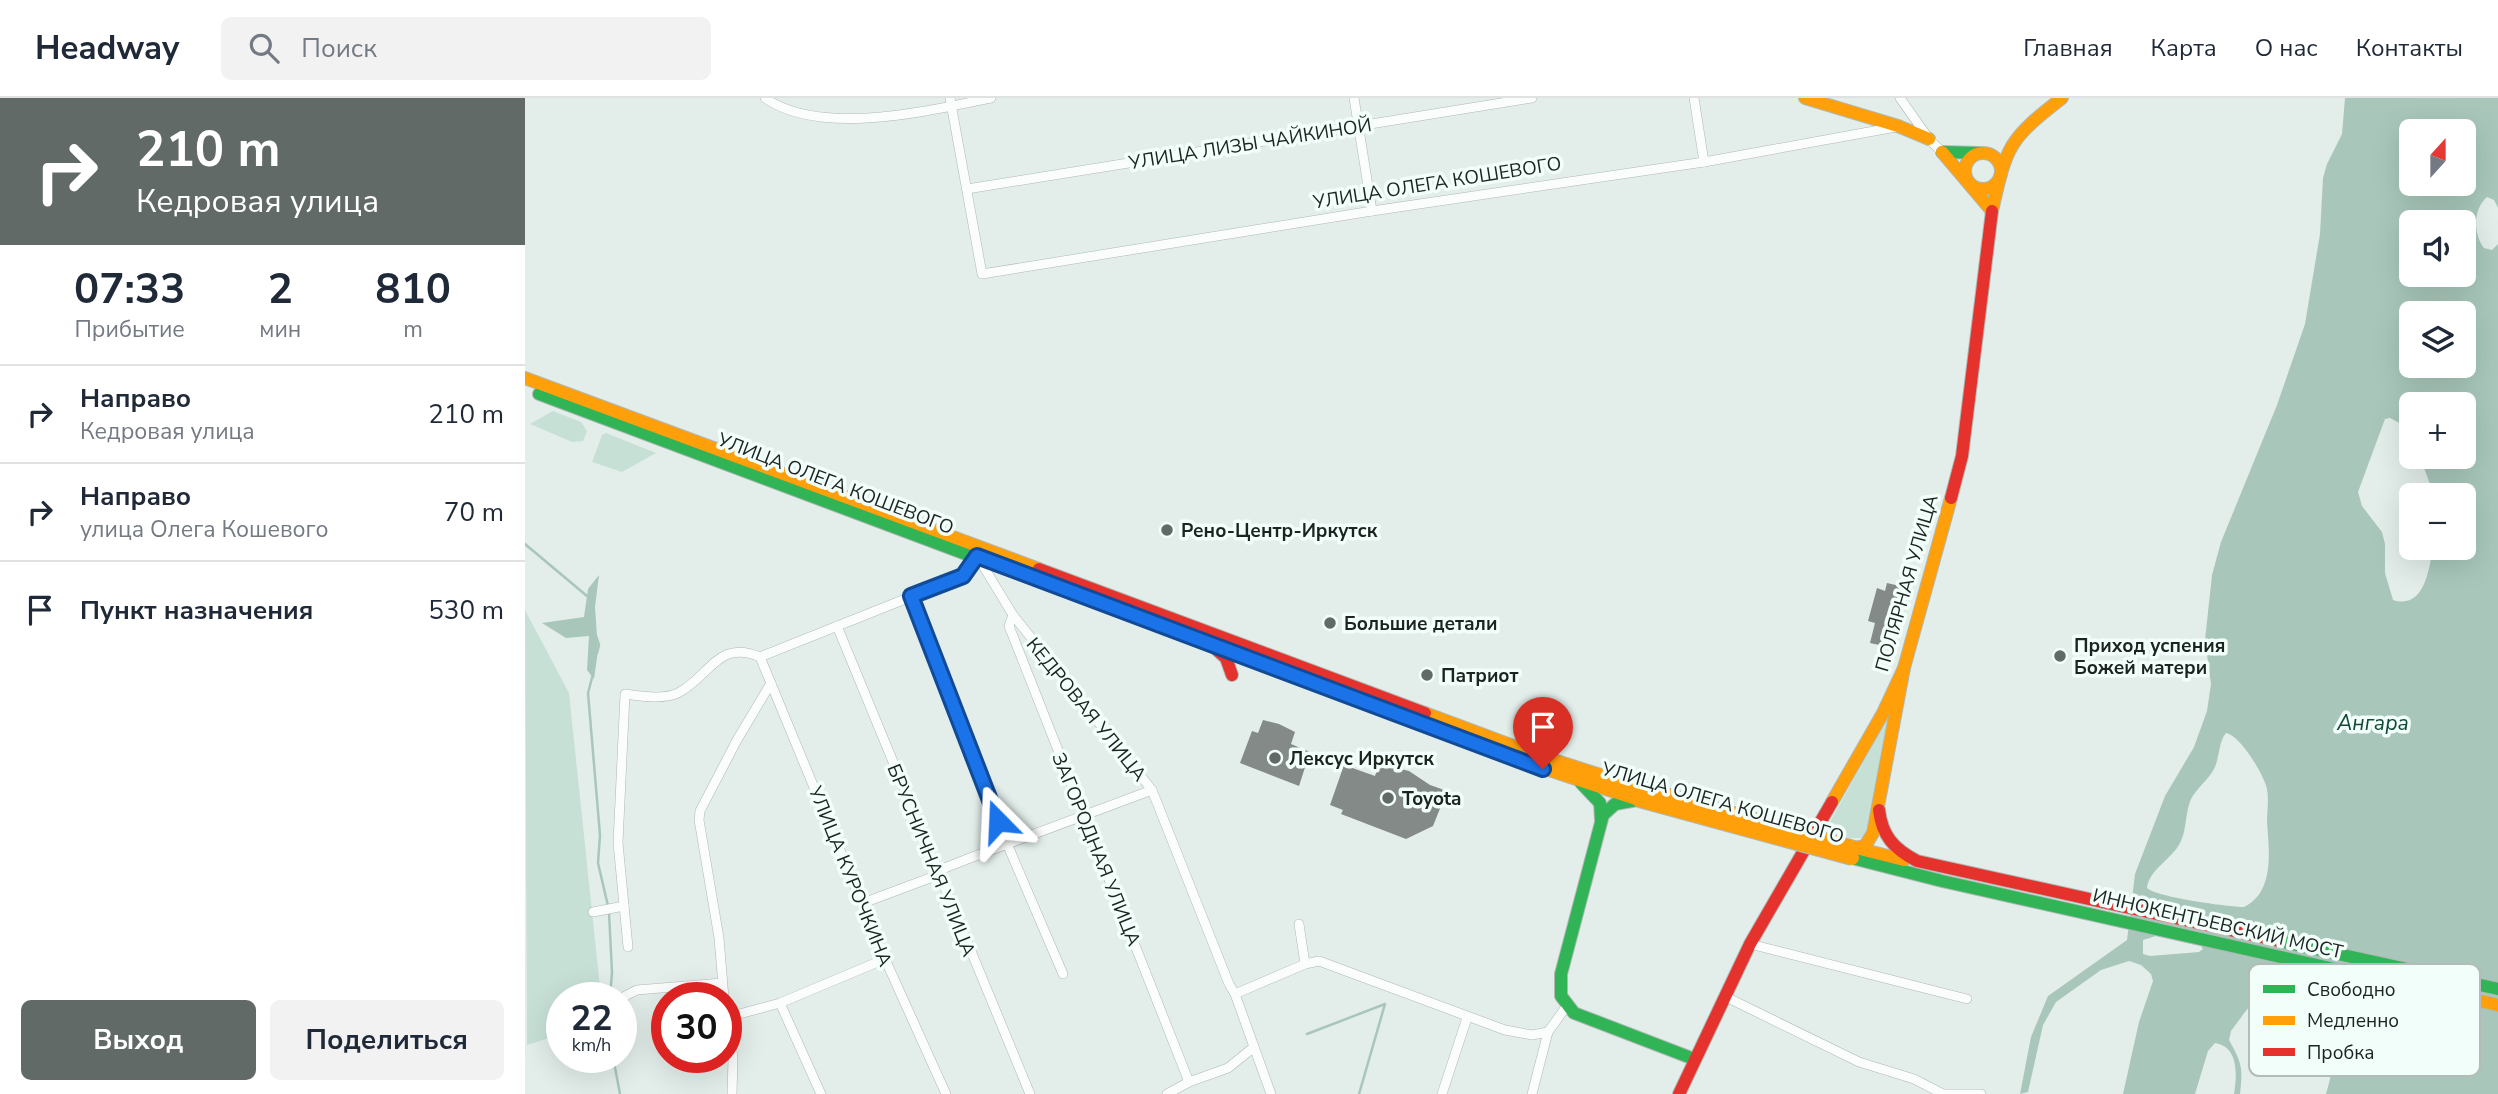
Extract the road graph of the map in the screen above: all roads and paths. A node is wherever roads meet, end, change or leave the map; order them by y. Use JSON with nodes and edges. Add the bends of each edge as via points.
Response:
{"nodes":[{"id":1,"x":765,"y":98,"type":"edge"},
{"id":2,"x":991,"y":98,"type":"edge"},
{"id":3,"x":1354,"y":98,"type":"edge"},
{"id":4,"x":1532,"y":98,"type":"edge"},
{"id":5,"x":1694,"y":98,"type":"edge"},
{"id":6,"x":1805,"y":98,"type":"edge"},
{"id":7,"x":1900,"y":98,"type":"edge"},
{"id":8,"x":2062,"y":98,"type":"edge"},
{"id":9,"x":950,"y":102,"type":"edge"},
{"id":10,"x":1358,"y":126,"type":"junction"},
{"id":11,"x":1898,"y":126,"type":"junction"},
{"id":12,"x":1929,"y":139,"type":"junction"},
{"id":13,"x":2010,"y":146,"type":"junction"},
{"id":14,"x":1942,"y":152,"type":"junction"},
{"id":15,"x":1982,"y":153,"type":"junction"},
{"id":16,"x":1705,"y":162,"type":"junction"},
{"id":17,"x":2000,"y":179,"type":"junction"},
{"id":18,"x":1968,"y":182,"type":"junction"},
{"id":19,"x":967,"y":189,"type":"junction"},
{"id":20,"x":1372,"y":211,"type":"junction"},
{"id":21,"x":1992,"y":211,"type":"junction"},
{"id":22,"x":525,"y":378,"type":"edge"},
{"id":23,"x":525,"y":388,"type":"edge"},
{"id":24,"x":560,"y":396,"type":"junction"},
{"id":25,"x":977,"y":556,"type":"junction"},
{"id":26,"x":911,"y":596,"type":"junction"},
{"id":27,"x":1013,"y":615,"type":"junction"},
{"id":28,"x":837,"y":626,"type":"junction"},
{"id":29,"x":1203,"y":642,"type":"junction"},
{"id":30,"x":760,"y":657,"type":"junction"},
{"id":31,"x":1904,"y":668,"type":"junction"},
{"id":32,"x":1232,"y":675,"type":"dead end"},
{"id":33,"x":771,"y":683,"type":"junction"},
{"id":34,"x":1577,"y":780,"type":"junction"},
{"id":35,"x":1152,"y":790,"type":"junction"},
{"id":36,"x":1640,"y":794,"type":"junction"},
{"id":37,"x":1879,"y":810,"type":"junction"},
{"id":38,"x":1083,"y":818,"type":"junction"},
{"id":39,"x":1601,"y":820,"type":"junction"},
{"id":40,"x":1008,"y":846,"type":"junction"},
{"id":41,"x":1853,"y":853,"type":"junction"},
{"id":42,"x":1943,"y":869,"type":"junction"},
{"id":43,"x":937,"y":875,"type":"junction"},
{"id":44,"x":2053,"y":899,"type":"junction"},
{"id":45,"x":863,"y":902,"type":"junction"},
{"id":46,"x":625,"y":906,"type":"junction"},
{"id":47,"x":593,"y":912,"type":"dead end"},
{"id":48,"x":1299,"y":924,"type":"dead end"},
{"id":49,"x":1750,"y":944,"type":"junction"},
{"id":50,"x":628,"y":947,"type":"dead end"},
{"id":51,"x":885,"y":959,"type":"junction"},
{"id":52,"x":1305,"y":964,"type":"junction"},
{"id":53,"x":2326,"y":964,"type":"edge"},
{"id":54,"x":2374,"y":964,"type":"edge"},
{"id":55,"x":1063,"y":974,"type":"dead end"},
{"id":56,"x":722,"y":982,"type":"edge"},
{"id":57,"x":2480,"y":985,"type":"edge"},
{"id":58,"x":2498,"y":989,"type":"edge"},
{"id":59,"x":1235,"y":994,"type":"junction"},
{"id":60,"x":1724,"y":996,"type":"junction"},
{"id":61,"x":1967,"y":999,"type":"dead end"},
{"id":62,"x":2480,"y":1001,"type":"edge"},
{"id":63,"x":781,"y":1003,"type":"junction"},
{"id":64,"x":2498,"y":1005,"type":"edge"},
{"id":65,"x":1566,"y":1007,"type":"junction"},
{"id":66,"x":742,"y":1010,"type":"edge"},
{"id":67,"x":1467,"y":1018,"type":"junction"},
{"id":68,"x":1548,"y":1032,"type":"junction"},
{"id":69,"x":1254,"y":1047,"type":"junction"},
{"id":70,"x":1694,"y":1059,"type":"junction"},
{"id":71,"x":733,"y":1073,"type":"edge"},
{"id":72,"x":1189,"y":1082,"type":"junction"},
{"id":73,"x":733,"y":1094,"type":"edge"},
{"id":74,"x":821,"y":1094,"type":"edge"},
{"id":75,"x":946,"y":1094,"type":"edge"},
{"id":76,"x":1030,"y":1094,"type":"edge"},
{"id":77,"x":1167,"y":1094,"type":"edge"},
{"id":78,"x":1271,"y":1094,"type":"edge"},
{"id":79,"x":1442,"y":1094,"type":"edge"},
{"id":80,"x":1532,"y":1094,"type":"edge"},
{"id":81,"x":1679,"y":1094,"type":"edge"},
{"id":82,"x":1943,"y":1094,"type":"edge"},
{"id":83,"x":1981,"y":1094,"type":"edge"}],
"edges":[{"from":1,"to":9,"type":"street","via":[[801,113],[853,118]]},
{"from":2,"to":9,"type":"street"},
{"from":3,"to":10,"type":"street"},
{"from":4,"to":10,"type":"street","name":"УЛИЦА ЛИЗЫ ЧАЙКИНОЙ"},
{"from":5,"to":16,"type":"street"},
{"from":6,"to":11,"type":"main road"},
{"from":7,"to":12,"type":"street"},
{"from":8,"to":13,"type":"main road","name":"ПОЛЯРНАЯ УЛИЦА"},
{"from":9,"to":19,"type":"street"},
{"from":10,"to":19,"type":"street","name":"УЛИЦА ЛИЗЫ ЧАЙКИНОЙ"},
{"from":10,"to":20,"type":"street"},
{"from":11,"to":12,"type":"main road"},
{"from":11,"to":16,"type":"street","name":"УЛИЦА ОЛЕГА КОШЕВОГО"},
{"from":12,"to":14,"type":"street"},
{"from":13,"to":15,"type":"main road"},
{"from":13,"to":17,"type":"main road","name":"ПОЛЯРНАЯ УЛИЦА"},
{"from":14,"to":15,"type":"main road"},
{"from":14,"to":18,"type":"main road"},
{"from":15,"to":17,"type":"main road","via":[[1998,160]]},
{"from":15,"to":18,"type":"main road","via":[[1968,161]]},
{"from":16,"to":20,"type":"street","name":"УЛИЦА ОЛЕГА КОШЕВОГО"},
{"from":17,"to":18,"type":"main road","via":[[1983,190]]},
{"from":17,"to":21,"type":"main road","name":"ПОЛЯРНАЯ УЛИЦА"},
{"from":18,"to":21,"type":"main road"},
{"from":19,"to":20,"type":"street","name":"УЛИЦА ОЛЕГА КОШЕВОГО","via":[[982,274]]},
{"from":21,"to":31,"type":"main road","name":"ПОЛЯРНАЯ УЛИЦА","via":[[1962,456]]},
{"from":22,"to":24,"type":"main road","name":"УЛИЦА ОЛЕГА КОШЕВОГО"},
{"from":23,"to":24,"type":"main road","name":"УЛИЦА ОЛЕГА КОШЕВОГО"},
{"from":24,"to":25,"type":"main road","name":"УЛИЦА ОЛЕГА КОШЕВОГО"},
{"from":24,"to":36,"type":"main road","name":"УЛИЦА ОЛЕГА КОШЕВОГО"},
{"from":25,"to":26,"type":"street","via":[[963,576]]},
{"from":25,"to":27,"type":"street","name":"КЕДРОВАЯ УЛИЦА"},
{"from":25,"to":29,"type":"main road","name":"УЛИЦА ОЛЕГА КОШЕВОГО"},
{"from":26,"to":28,"type":"street"},
{"from":26,"to":40,"type":"street"},
{"from":27,"to":35,"type":"street","name":"КЕДРОВАЯ УЛИЦА"},
{"from":27,"to":38,"type":"street","name":"ЗАГОРОДНАЯ УЛИЦА","via":[[1009,626]]},
{"from":28,"to":30,"type":"street"},
{"from":28,"to":43,"type":"street","name":"БРУСНИЧНАЯ УЛИЦА"},
{"from":29,"to":32,"type":"main road","via":[[1226,658]]},
{"from":29,"to":34,"type":"main road","name":"УЛИЦА ОЛЕГА КОШЕВОГО"},
{"from":30,"to":33,"type":"street","name":"УЛИЦА КУРОЧКИНА"},
{"from":30,"to":46,"type":"street","via":[[743,650],[718,657],[677,694],[625,694],[618,843]]},
{"from":31,"to":37,"type":"main road"},
{"from":31,"to":49,"type":"main road","name":"ПОЛЯРНАЯ УЛИЦА","via":[[1884,713]]},
{"from":33,"to":45,"type":"street","name":"УЛИЦА КУРОЧКИНА"},
{"from":33,"to":56,"type":"street","via":[[700,811]]},
{"from":34,"to":36,"type":"main road","name":"УЛИЦА ОЛЕГА КОШЕВОГО"},
{"from":34,"to":39,"type":"main road","via":[[1597,798]]},
{"from":35,"to":38,"type":"street"},
{"from":35,"to":59,"type":"street","name":"КЕДРОВАЯ УЛИЦА"},
{"from":36,"to":39,"type":"main road","via":[[1615,804]]},
{"from":36,"to":41,"type":"main road","name":"УЛИЦА ОЛЕГА КОШЕВОГО","bridge":true},
{"from":37,"to":41,"type":"main road","via":[[1872,838]]},
{"from":37,"to":42,"type":"main road","via":[[1889,844],[1917,861]]},
{"from":38,"to":40,"type":"street"},
{"from":38,"to":72,"type":"street","name":"ЗАГОРОДНАЯ УЛИЦА"},
{"from":39,"to":65,"type":"main road","via":[[1559,981]]},
{"from":40,"to":43,"type":"street","via":[[942,869]]},
{"from":40,"to":55,"type":"street"},
{"from":41,"to":42,"type":"main road","name":"УЛИЦА ОЛЕГА КОШЕВОГО"},
{"from":41,"to":44,"type":"main road","name":"УЛИЦА ОЛЕГА КОШЕВОГО"},
{"from":42,"to":44,"type":"main road"},
{"from":43,"to":45,"type":"street"},
{"from":43,"to":76,"type":"street","name":"БРУСНИЧНАЯ УЛИЦА"},
{"from":44,"to":53,"type":"main road","name":"ИННОКЕНТЬЕВСКИЙ МОСТ"},
{"from":44,"to":54,"type":"main road","name":"ИННОКЕНТЬЕВСКИЙ МОСТ"},
{"from":45,"to":51,"type":"street","name":"УЛИЦА КУРОЧКИНА"},
{"from":46,"to":47,"type":"street"},
{"from":46,"to":50,"type":"street"},
{"from":48,"to":52,"type":"street"},
{"from":49,"to":60,"type":"main road","name":"ПОЛЯРНАЯ УЛИЦА"},
{"from":49,"to":61,"type":"street"},
{"from":51,"to":63,"type":"street"},
{"from":51,"to":75,"type":"street","name":"УЛИЦА КУРОЧКИНА"},
{"from":52,"to":59,"type":"street"},
{"from":52,"to":67,"type":"street","via":[[1319,961]]},
{"from":57,"to":58,"type":"main road","name":"ИННОКЕНТЬЕВСКИЙ МОСТ"},
{"from":59,"to":69,"type":"street","name":"КЕДРОВАЯ УЛИЦА"},
{"from":60,"to":70,"type":"main road","name":"ПОЛЯРНАЯ УЛИЦА"},
{"from":60,"to":82,"type":"street","via":[[1859,1062],[1914,1079]]},
{"from":62,"to":64,"type":"main road","name":"ИННОКЕНТЬЕВСКИЙ МОСТ"},
{"from":63,"to":66,"type":"street"},
{"from":63,"to":74,"type":"street"},
{"from":65,"to":68,"type":"street"},
{"from":65,"to":70,"type":"main road"},
{"from":67,"to":68,"type":"street","via":[[1532,1035]]},
{"from":67,"to":79,"type":"street"},
{"from":68,"to":80,"type":"street"},
{"from":69,"to":72,"type":"street","via":[[1228,1068]]},
{"from":69,"to":78,"type":"street","name":"КЕДРОВАЯ УЛИЦА"},
{"from":70,"to":81,"type":"main road","name":"ПОЛЯРНАЯ УЛИЦА"},
{"from":71,"to":73,"type":"street"},
{"from":72,"to":77,"type":"street"},
{"from":82,"to":83,"type":"street"}]}
